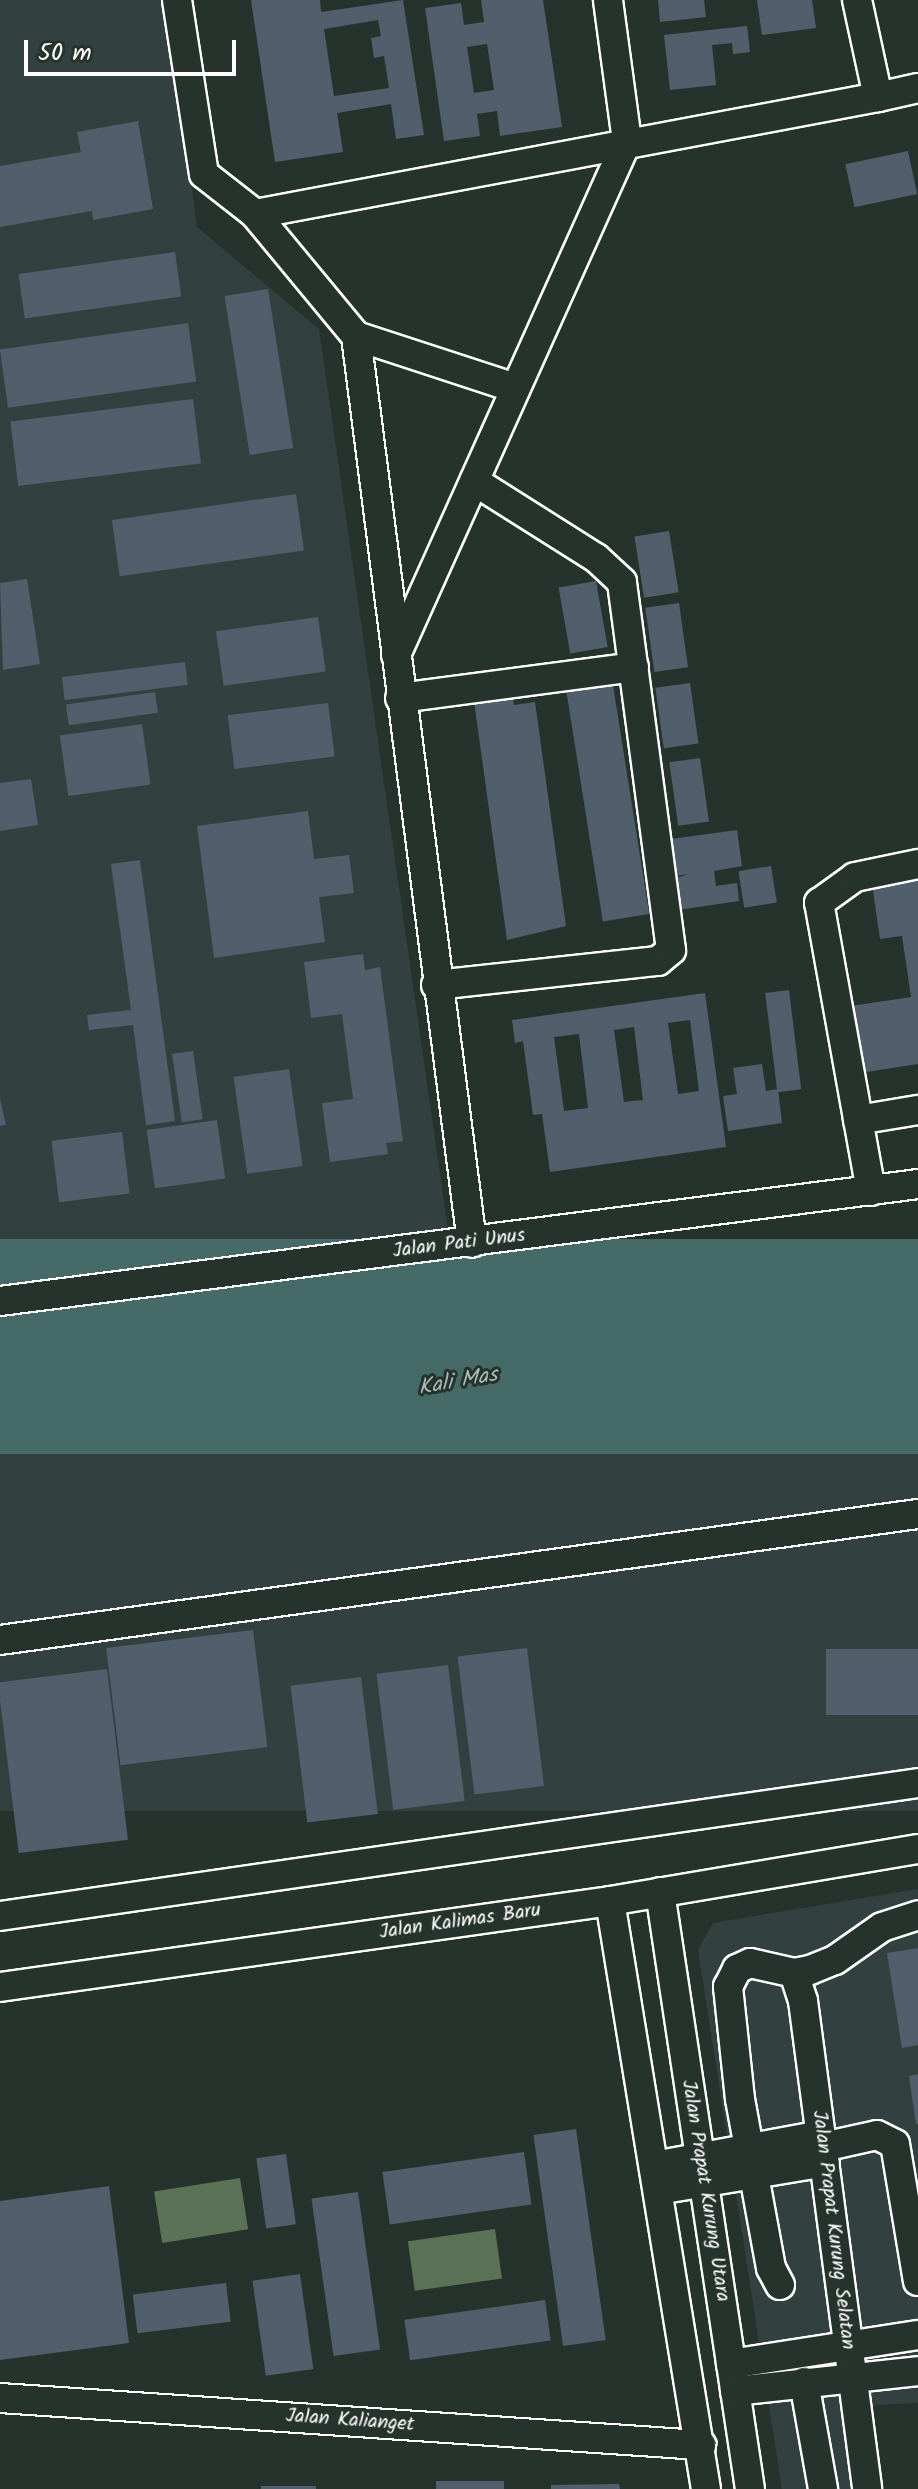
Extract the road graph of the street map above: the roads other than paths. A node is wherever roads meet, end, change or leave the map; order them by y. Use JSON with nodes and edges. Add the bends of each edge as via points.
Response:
{"nodes":[{"id":1,"x":177,"y":0,"type":"edge"},
{"id":2,"x":608,"y":0,"type":"edge"},
{"id":3,"x":857,"y":0,"type":"edge"},
{"id":4,"x":918,"y":88,"type":"edge"},
{"id":5,"x":878,"y":97,"type":"junction"},
{"id":6,"x":627,"y":141,"type":"junction"},
{"id":7,"x":255,"y":214,"type":"junction"},
{"id":8,"x":356,"y":336,"type":"junction"},
{"id":9,"x":515,"y":388,"type":"junction"},
{"id":10,"x":474,"y":481,"type":"junction"},
{"id":11,"x":395,"y":656,"type":"junction"},
{"id":12,"x":634,"y":667,"type":"junction"},
{"id":13,"x":400,"y":698,"type":"junction"},
{"id":14,"x":918,"y":864,"type":"edge"},
{"id":15,"x":436,"y":985,"type":"junction"},
{"id":16,"x":918,"y":1110,"type":"edge"},
{"id":17,"x":858,"y":1120,"type":"junction"},
{"id":18,"x":918,"y":1184,"type":"edge"},
{"id":19,"x":871,"y":1191,"type":"junction"},
{"id":20,"x":472,"y":1243,"type":"junction"},
{"id":21,"x":0,"y":1301,"type":"edge"},
{"id":22,"x":918,"y":1514,"type":"edge"},
{"id":23,"x":0,"y":1640,"type":"edge"},
{"id":24,"x":918,"y":1783,"type":"edge"},
{"id":25,"x":918,"y":1849,"type":"edge"},
{"id":26,"x":660,"y":1892,"type":"junction"},
{"id":27,"x":610,"y":1901,"type":"junction"},
{"id":28,"x":918,"y":1915,"type":"edge"},
{"id":29,"x":0,"y":1916,"type":"edge"},
{"id":30,"x":794,"y":1973,"type":"junction"},
{"id":31,"x":0,"y":1987,"type":"edge"},
{"id":32,"x":823,"y":2148,"type":"junction"},
{"id":33,"x":754,"y":2161,"type":"junction"},
{"id":34,"x":702,"y":2170,"type":"junction"},
{"id":35,"x":656,"y":2178,"type":"junction"},
{"id":36,"x":918,"y":2281,"type":"edge"},
{"id":37,"x":780,"y":2285,"type":"dead end"},
{"id":38,"x":722,"y":2305,"type":"junction"},
{"id":39,"x":678,"y":2310,"type":"junction"},
{"id":40,"x":918,"y":2335,"type":"edge"},
{"id":41,"x":848,"y":2347,"type":"junction"},
{"id":42,"x":918,"y":2371,"type":"edge"},
{"id":43,"x":852,"y":2376,"type":"junction"},
{"id":44,"x":733,"y":2378,"type":"junction"},
{"id":45,"x":806,"y":2382,"type":"junction"},
{"id":46,"x":0,"y":2398,"type":"edge"},
{"id":47,"x":701,"y":2445,"type":"junction"},
{"id":48,"x":706,"y":2489,"type":"edge"},
{"id":49,"x":750,"y":2489,"type":"edge"},
{"id":50,"x":809,"y":2489,"type":"edge"},
{"id":51,"x":823,"y":2489,"type":"edge"},
{"id":52,"x":867,"y":2489,"type":"edge"}],
"edges":[{"from":1,"to":7,"type":"street","via":[[204,174]]},
{"from":2,"to":6,"type":"street"},
{"from":3,"to":5,"type":"street"},
{"from":4,"to":5,"type":"street"},
{"from":5,"to":6,"type":"street"},
{"from":6,"to":7,"type":"street"},
{"from":6,"to":9,"type":"street"},
{"from":7,"to":8,"type":"street"},
{"from":8,"to":9,"type":"street"},
{"from":8,"to":11,"type":"street"},
{"from":9,"to":10,"type":"street"},
{"from":10,"to":11,"type":"street"},
{"from":10,"to":12,"type":"street","via":[[596,558],[622,582]]},
{"from":11,"to":13,"type":"street"},
{"from":12,"to":13,"type":"street"},
{"from":12,"to":15,"type":"street","via":[[671,950],[658,961]]},
{"from":13,"to":15,"type":"street"},
{"from":14,"to":17,"type":"street","via":[[855,877],[819,903]]},
{"from":15,"to":20,"type":"street"},
{"from":16,"to":17,"type":"street"},
{"from":17,"to":19,"type":"street"},
{"from":18,"to":19,"type":"street","name":"Jalan Pati Unus"},
{"from":19,"to":20,"type":"street","name":"Jalan Pati Unus"},
{"from":20,"to":21,"type":"street","name":"Jalan Pati Unus"},
{"from":22,"to":23,"type":"street"},
{"from":24,"to":29,"type":"street"},
{"from":25,"to":26,"type":"street","name":"Jalan Kalimas Baru"},
{"from":26,"to":27,"type":"street","name":"Jalan Kalimas Baru"},
{"from":26,"to":34,"type":"street","name":"Jalan Prapat Kurung Utara"},
{"from":27,"to":31,"type":"street","name":"Jalan Kalimas Baru"},
{"from":27,"to":35,"type":"street"},
{"from":28,"to":30,"type":"street","via":[[882,1927],[835,1960]]},
{"from":30,"to":32,"type":"street","name":"Jalan Prapat Kurung Selatan","via":[[803,2001]]},
{"from":30,"to":33,"type":"street","via":[[750,1963],[737,1969],[728,1987],[740,2099]]},
{"from":32,"to":33,"type":"street"},
{"from":32,"to":36,"type":"street","via":[[877,2135],[895,2144]]},
{"from":32,"to":41,"type":"street","name":"Jalan Prapat Kurung Selatan"},
{"from":33,"to":34,"type":"street"},
{"from":33,"to":37,"type":"street","via":[[771,2268]]},
{"from":34,"to":35,"type":"street"},
{"from":34,"to":38,"type":"street","name":"Jalan Prapat Kurung Utara"},
{"from":35,"to":39,"type":"street"},
{"from":38,"to":39,"type":"street"},
{"from":38,"to":44,"type":"street","name":"Jalan Prapat Kurung Utara"},
{"from":39,"to":47,"type":"street"},
{"from":40,"to":41,"type":"street"},
{"from":41,"to":43,"type":"street","name":"Jalan Prapat Kurung Selatan"},
{"from":41,"to":44,"type":"street"},
{"from":42,"to":43,"type":"street"},
{"from":43,"to":45,"type":"street"},
{"from":43,"to":52,"type":"street","name":"Jalan Prapat Kurung Selatan"},
{"from":44,"to":45,"type":"street"},
{"from":44,"to":49,"type":"street","name":"Jalan Prapat Kurung Utara"},
{"from":45,"to":50,"type":"street"},
{"from":45,"to":51,"type":"street"},
{"from":46,"to":47,"type":"street","name":"Jalan Kalianget"},
{"from":47,"to":48,"type":"street"}]}
